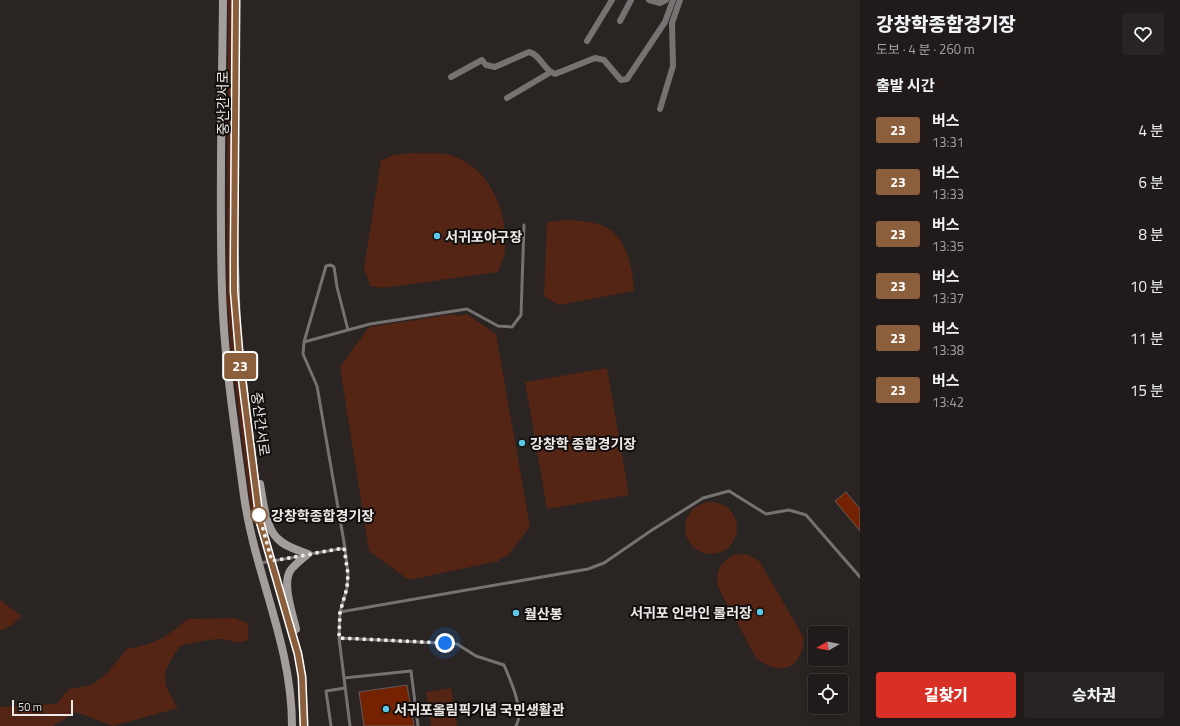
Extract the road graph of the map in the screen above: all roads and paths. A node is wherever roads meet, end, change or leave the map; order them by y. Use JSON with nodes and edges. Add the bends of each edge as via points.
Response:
{"nodes":[{"id":1,"x":223,"y":0,"type":"edge"},
{"id":2,"x":236,"y":0,"type":"edge"},
{"id":3,"x":612,"y":0,"type":"edge"},
{"id":4,"x":631,"y":0,"type":"edge"},
{"id":5,"x":648,"y":0,"type":"edge"},
{"id":6,"x":666,"y":0,"type":"edge"},
{"id":7,"x":673,"y":0,"type":"edge"},
{"id":8,"x":680,"y":0,"type":"edge"},
{"id":9,"x":620,"y":21,"type":"dead end"},
{"id":10,"x":587,"y":41,"type":"dead end"},
{"id":11,"x":551,"y":72,"type":"junction"},
{"id":12,"x":451,"y":77,"type":"dead end"},
{"id":13,"x":507,"y":98,"type":"dead end"},
{"id":14,"x":660,"y":109,"type":"dead end"},
{"id":15,"x":524,"y":225,"type":"dead end"},
{"id":16,"x":348,"y":330,"type":"junction"},
{"id":17,"x":304,"y":342,"type":"junction"},
{"id":18,"x":253,"y":468,"type":"junction"},
{"id":19,"x":344,"y":548,"type":"junction"},
{"id":20,"x":308,"y":554,"type":"junction"},
{"id":21,"x":272,"y":561,"type":"junction"},
{"id":22,"x":259,"y":563,"type":"junction"},
{"id":23,"x":860,"y":577,"type":"edge"},
{"id":24,"x":340,"y":612,"type":"junction"},
{"id":25,"x":339,"y":638,"type":"junction"},
{"id":26,"x":298,"y":654,"type":"junction"},
{"id":27,"x":344,"y":678,"type":"junction"},
{"id":28,"x":345,"y":688,"type":"junction"},
{"id":29,"x":292,"y":726,"type":"edge"},
{"id":30,"x":304,"y":726,"type":"edge"},
{"id":31,"x":331,"y":726,"type":"edge"},
{"id":32,"x":350,"y":726,"type":"edge"},
{"id":33,"x":418,"y":726,"type":"edge"},
{"id":34,"x":516,"y":726,"type":"edge"}],
"edges":[{"from":1,"to":22,"type":"main road","name":"중산간서로","via":[[223,309],[232,404],[248,524]]},
{"from":2,"to":18,"type":"main road","name":"중산간서로","via":[[234,291]]},
{"from":3,"to":10,"type":"street"},
{"from":4,"to":9,"type":"street"},
{"from":5,"to":6,"type":"street","via":[[660,3]]},
{"from":7,"to":11,"type":"street","via":[[664,22],[626,79],[621,80],[604,60],[595,58],[563,72]]},
{"from":8,"to":14,"type":"street","via":[[672,23],[673,66]]},
{"from":11,"to":12,"type":"street","via":[[539,58],[529,52],[494,67],[486,65],[482,60]]},
{"from":11,"to":13,"type":"street"},
{"from":15,"to":16,"type":"lane","via":[[521,315],[512,327],[498,326],[467,309],[370,324]]},
{"from":16,"to":17,"type":"lane"},
{"from":16,"to":17,"type":"lane","via":[[334,267],[326,266]]},
{"from":17,"to":19,"type":"lane","via":[[303,354],[317,386]]},
{"from":18,"to":20,"type":"main road","via":[[260,482],[272,530],[277,538],[285,545]]},
{"from":18,"to":21,"type":"main road","name":"중산간서로","via":[[260,522]]},
{"from":19,"to":20,"type":"lane"},
{"from":19,"to":24,"type":"lane","via":[[348,574]]},
{"from":20,"to":21,"type":"lane"},
{"from":20,"to":26,"type":"main road","via":[[290,572],[288,581]]},
{"from":21,"to":22,"type":"lane"},
{"from":21,"to":26,"type":"main road","name":"중산간서로"},
{"from":22,"to":29,"type":"main road","name":"중산간서로","via":[[286,660]]},
{"from":23,"to":24,"type":"lane","via":[[806,515],[789,510],[766,514],[729,491],[703,498],[604,562],[588,569]]},
{"from":24,"to":25,"type":"lane"},
{"from":25,"to":27,"type":"lane"},
{"from":25,"to":34,"type":"lane","via":[[457,644],[476,656],[504,665],[517,699]]},
{"from":26,"to":30,"type":"main road","name":"중산간서로","via":[[302,677]]},
{"from":27,"to":28,"type":"lane"},
{"from":27,"to":33,"type":"lane","via":[[411,671]]},
{"from":28,"to":31,"type":"lane","via":[[326,692]]},
{"from":28,"to":32,"type":"lane"}]}
